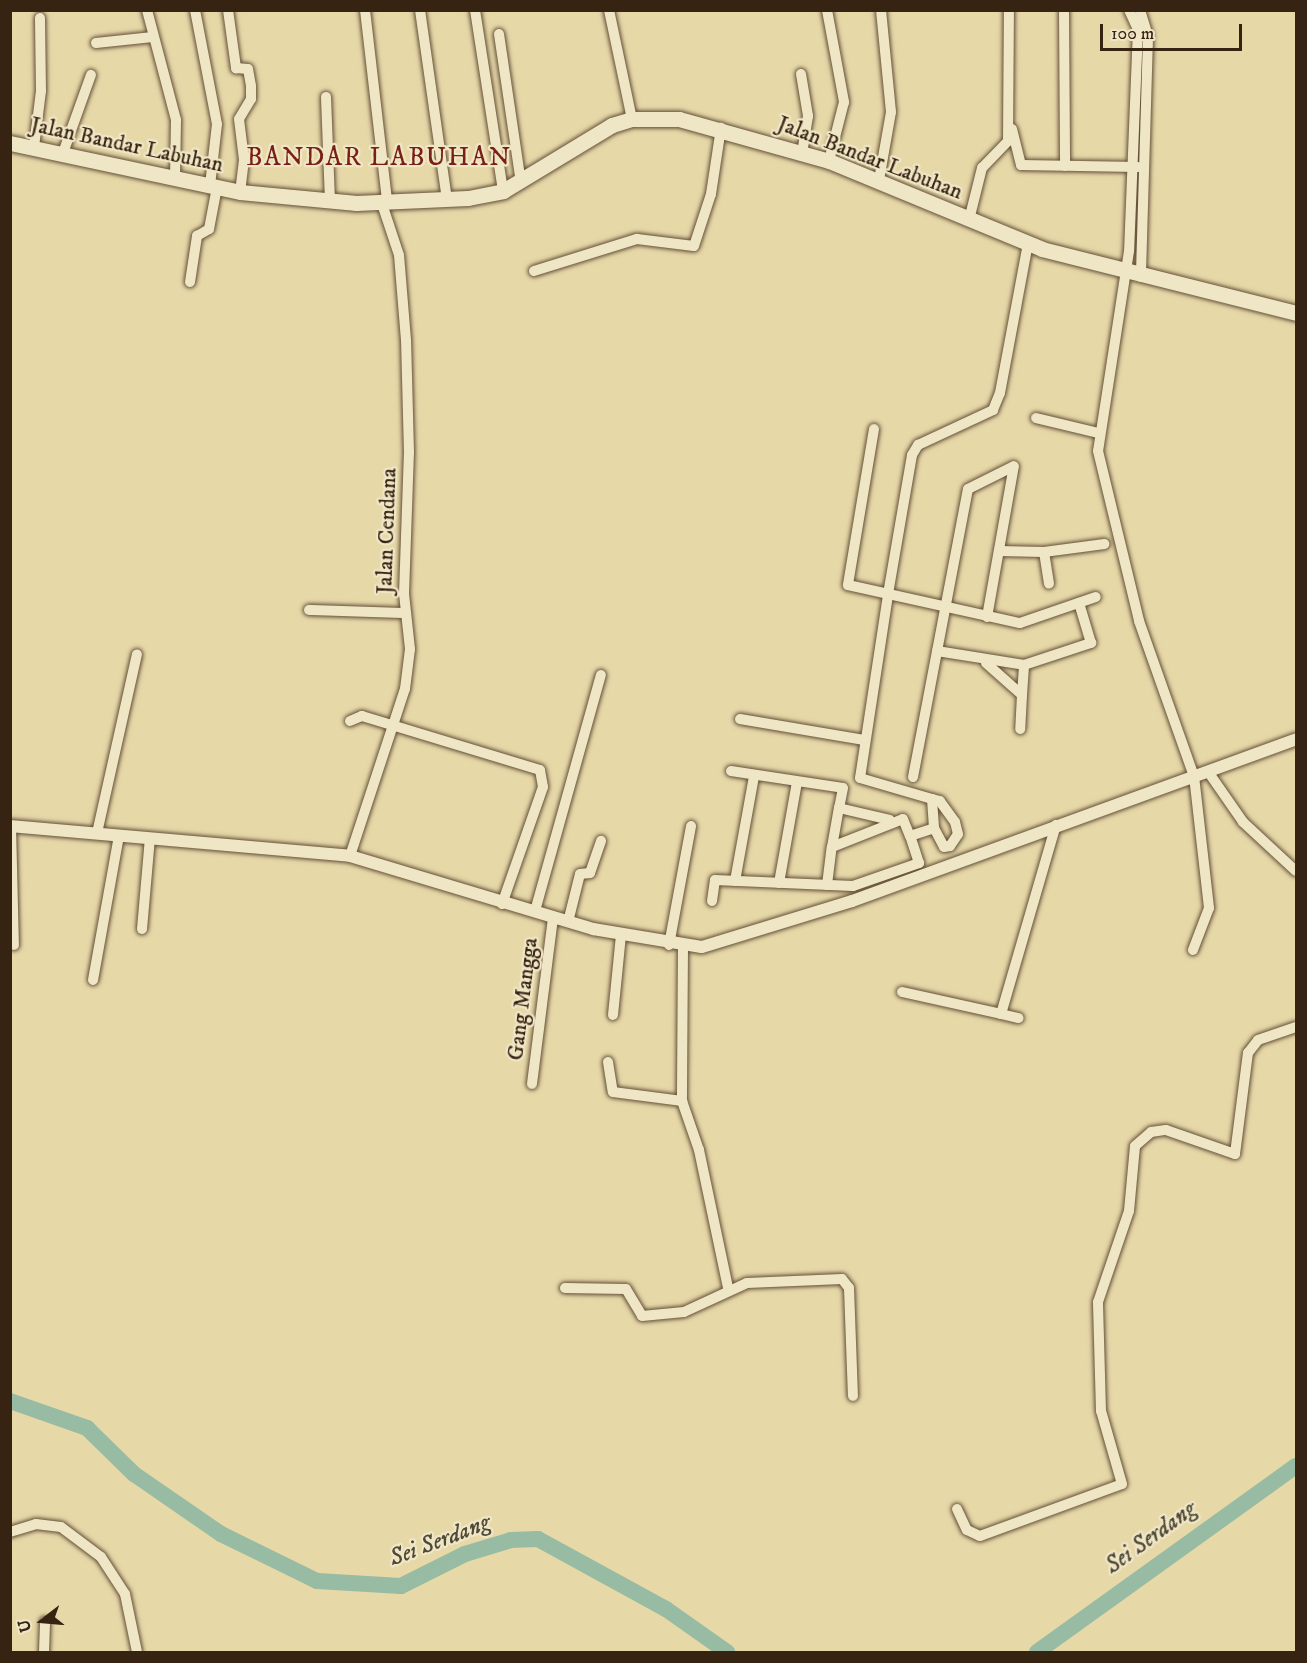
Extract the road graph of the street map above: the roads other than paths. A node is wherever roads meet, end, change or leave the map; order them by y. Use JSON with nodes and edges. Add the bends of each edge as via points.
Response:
{"nodes":[{"id":1,"x":147,"y":10,"type":"edge"},
{"id":2,"x":195,"y":10,"type":"edge"},
{"id":3,"x":228,"y":10,"type":"edge"},
{"id":4,"x":365,"y":10,"type":"edge"},
{"id":5,"x":420,"y":10,"type":"edge"},
{"id":6,"x":474,"y":10,"type":"edge"},
{"id":7,"x":609,"y":10,"type":"edge"},
{"id":8,"x":827,"y":10,"type":"edge"},
{"id":9,"x":881,"y":10,"type":"edge"},
{"id":10,"x":1009,"y":10,"type":"edge"},
{"id":11,"x":1064,"y":10,"type":"edge"},
{"id":12,"x":1129,"y":10,"type":"edge"},
{"id":13,"x":1140,"y":10,"type":"edge"},
{"id":14,"x":40,"y":18,"type":"dead end"},
{"id":15,"x":499,"y":34,"type":"dead end"},
{"id":16,"x":153,"y":36,"type":"junction"},
{"id":17,"x":96,"y":43,"type":"dead end"},
{"id":18,"x":801,"y":74,"type":"dead end"},
{"id":19,"x":91,"y":75,"type":"dead end"},
{"id":20,"x":326,"y":97,"type":"dead end"},
{"id":21,"x":632,"y":119,"type":"junction"},
{"id":22,"x":1010,"y":126,"type":"junction"},
{"id":23,"x":721,"y":128,"type":"junction"},
{"id":24,"x":10,"y":142,"type":"edge"},
{"id":25,"x":34,"y":147,"type":"junction"},
{"id":26,"x":802,"y":152,"type":"junction"},
{"id":27,"x":63,"y":153,"type":"junction"},
{"id":28,"x":829,"y":161,"type":"junction"},
{"id":29,"x":1065,"y":166,"type":"junction"},
{"id":30,"x":1139,"y":167,"type":"junction"},
{"id":31,"x":175,"y":179,"type":"junction"},
{"id":32,"x":879,"y":180,"type":"junction"},
{"id":33,"x":521,"y":183,"type":"junction"},
{"id":34,"x":214,"y":186,"type":"junction"},
{"id":35,"x":503,"y":191,"type":"junction"},
{"id":36,"x":240,"y":192,"type":"junction"},
{"id":37,"x":447,"y":199,"type":"junction"},
{"id":38,"x":384,"y":201,"type":"junction"},
{"id":39,"x":330,"y":202,"type":"junction"},
{"id":40,"x":969,"y":220,"type":"junction"},
{"id":41,"x":1136,"y":223,"type":"junction"},
{"id":42,"x":1028,"y":244,"type":"junction"},
{"id":43,"x":534,"y":271,"type":"dead end"},
{"id":44,"x":1125,"y":273,"type":"junction"},
{"id":45,"x":1141,"y":277,"type":"junction"},
{"id":46,"x":190,"y":282,"type":"dead end"},
{"id":47,"x":1296,"y":313,"type":"edge"},
{"id":48,"x":1036,"y":418,"type":"dead end"},
{"id":49,"x":874,"y":429,"type":"dead end"},
{"id":50,"x":1098,"y":433,"type":"junction"},
{"id":51,"x":1104,"y":544,"type":"dead end"},
{"id":52,"x":999,"y":551,"type":"junction"},
{"id":53,"x":1044,"y":552,"type":"junction"},
{"id":54,"x":1049,"y":584,"type":"dead end"},
{"id":55,"x":888,"y":594,"type":"junction"},
{"id":56,"x":1096,"y":597,"type":"dead end"},
{"id":57,"x":1079,"y":603,"type":"junction"},
{"id":58,"x":946,"y":609,"type":"junction"},
{"id":59,"x":309,"y":610,"type":"dead end"},
{"id":60,"x":405,"y":613,"type":"junction"},
{"id":61,"x":987,"y":617,"type":"junction"},
{"id":62,"x":938,"y":651,"type":"junction"},
{"id":63,"x":137,"y":654,"type":"dead end"},
{"id":64,"x":986,"y":663,"type":"junction"},
{"id":65,"x":1024,"y":665,"type":"junction"},
{"id":66,"x":602,"y":675,"type":"dead end"},
{"id":67,"x":1022,"y":695,"type":"junction"},
{"id":68,"x":740,"y":719,"type":"dead end"},
{"id":69,"x":350,"y":721,"type":"dead end"},
{"id":70,"x":392,"y":728,"type":"junction"},
{"id":71,"x":1020,"y":729,"type":"dead end"},
{"id":72,"x":1296,"y":739,"type":"edge"},
{"id":73,"x":864,"y":740,"type":"junction"},
{"id":74,"x":731,"y":771,"type":"dead end"},
{"id":75,"x":1209,"y":773,"type":"junction"},
{"id":76,"x":754,"y":776,"type":"junction"},
{"id":77,"x":1194,"y":776,"type":"junction"},
{"id":78,"x":913,"y":777,"type":"dead end"},
{"id":79,"x":797,"y":782,"type":"junction"},
{"id":80,"x":932,"y":799,"type":"junction"},
{"id":81,"x":839,"y":807,"type":"junction"},
{"id":82,"x":890,"y":820,"type":"junction"},
{"id":83,"x":1056,"y":825,"type":"junction"},
{"id":84,"x":11,"y":826,"type":"edge"},
{"id":85,"x":691,"y":826,"type":"dead end"},
{"id":86,"x":934,"y":828,"type":"junction"},
{"id":87,"x":97,"y":833,"type":"junction"},
{"id":88,"x":119,"y":835,"type":"junction"},
{"id":89,"x":910,"y":836,"type":"junction"},
{"id":90,"x":150,"y":838,"type":"junction"},
{"id":91,"x":601,"y":841,"type":"dead end"},
{"id":92,"x":955,"y":843,"type":"junction"},
{"id":93,"x":832,"y":847,"type":"junction"},
{"id":94,"x":944,"y":847,"type":"junction"},
{"id":95,"x":350,"y":856,"type":"junction"},
{"id":96,"x":955,"y":863,"type":"junction"},
{"id":97,"x":1296,"y":871,"type":"edge"},
{"id":98,"x":735,"y":880,"type":"junction"},
{"id":99,"x":779,"y":883,"type":"junction"},
{"id":100,"x":827,"y":885,"type":"junction"},
{"id":101,"x":712,"y":901,"type":"dead end"},
{"id":102,"x":502,"y":904,"type":"junction"},
{"id":103,"x":535,"y":911,"type":"junction"},
{"id":104,"x":553,"y":918,"type":"junction"},
{"id":105,"x":568,"y":922,"type":"junction"},
{"id":106,"x":142,"y":929,"type":"dead end"},
{"id":107,"x":621,"y":935,"type":"junction"},
{"id":108,"x":14,"y":945,"type":"dead end"},
{"id":109,"x":669,"y":945,"type":"junction"},
{"id":110,"x":683,"y":947,"type":"junction"},
{"id":111,"x":1193,"y":950,"type":"dead end"},
{"id":112,"x":93,"y":980,"type":"dead end"},
{"id":113,"x":902,"y":992,"type":"dead end"},
{"id":114,"x":1001,"y":1014,"type":"junction"},
{"id":115,"x":613,"y":1015,"type":"dead end"},
{"id":116,"x":1019,"y":1018,"type":"dead end"},
{"id":117,"x":1296,"y":1027,"type":"edge"},
{"id":118,"x":608,"y":1062,"type":"dead end"},
{"id":119,"x":532,"y":1084,"type":"dead end"},
{"id":120,"x":682,"y":1101,"type":"junction"},
{"id":121,"x":565,"y":1288,"type":"dead end"},
{"id":122,"x":728,"y":1288,"type":"junction"},
{"id":123,"x":853,"y":1396,"type":"dead end"},
{"id":124,"x":957,"y":1509,"type":"dead end"},
{"id":125,"x":10,"y":1532,"type":"edge"},
{"id":126,"x":45,"y":1622,"type":"dead end"},
{"id":127,"x":44,"y":1653,"type":"edge"},
{"id":128,"x":137,"y":1653,"type":"edge"}],
"edges":[{"from":1,"to":16,"type":"street"},
{"from":2,"to":34,"type":"street","via":[[217,124]]},
{"from":3,"to":36,"type":"street","via":[[236,68],[248,69],[251,86],[251,99],[239,119],[244,160]]},
{"from":4,"to":38,"type":"street","name":"Jalan Cendana"},
{"from":5,"to":37,"type":"street"},
{"from":6,"to":35,"type":"street"},
{"from":7,"to":21,"type":"street"},
{"from":8,"to":28,"type":"street","via":[[844,102]]},
{"from":9,"to":32,"type":"street","via":[[891,112]]},
{"from":10,"to":22,"type":"street"},
{"from":11,"to":29,"type":"street"},
{"from":12,"to":30,"type":"street","via":[[1138,29]]},
{"from":13,"to":30,"type":"street","via":[[1148,37]]},
{"from":14,"to":25,"type":"street","via":[[41,91]]},
{"from":15,"to":33,"type":"street"},
{"from":16,"to":17,"type":"street"},
{"from":16,"to":31,"type":"street","via":[[176,120]]},
{"from":18,"to":26,"type":"street","via":[[809,121]]},
{"from":19,"to":27,"type":"street"},
{"from":20,"to":39,"type":"street"},
{"from":21,"to":23,"type":"main road","name":"Jalan Bandar Labuhan","via":[[679,119]]},
{"from":21,"to":33,"type":"main road","name":"Jalan Bandar Labuhan","via":[[598,133]]},
{"from":22,"to":29,"type":"street","via":[[1020,165]]},
{"from":22,"to":40,"type":"street","via":[[1007,144],[982,168]]},
{"from":23,"to":26,"type":"main road","name":"Jalan Bandar Labuhan"},
{"from":23,"to":43,"type":"street","via":[[711,194],[694,246],[637,239]]},
{"from":24,"to":25,"type":"main road","name":"Jalan Bandar Labuhan"},
{"from":25,"to":27,"type":"main road","name":"Jalan Bandar Labuhan"},
{"from":26,"to":28,"type":"main road","name":"Jalan Bandar Labuhan"},
{"from":27,"to":31,"type":"main road","name":"Jalan Bandar Labuhan"},
{"from":28,"to":32,"type":"main road","name":"Jalan Bandar Labuhan"},
{"from":29,"to":30,"type":"street"},
{"from":30,"to":41,"type":"street"},
{"from":31,"to":34,"type":"main road","name":"Jalan Bandar Labuhan"},
{"from":32,"to":40,"type":"main road","name":"Jalan Bandar Labuhan"},
{"from":33,"to":35,"type":"main road","name":"Jalan Bandar Labuhan"},
{"from":34,"to":36,"type":"main road","name":"Jalan Bandar Labuhan"},
{"from":34,"to":46,"type":"street","via":[[209,229],[197,236]]},
{"from":35,"to":37,"type":"main road","name":"Jalan Bandar Labuhan"},
{"from":36,"to":39,"type":"main road","name":"Jalan Bandar Labuhan"},
{"from":37,"to":38,"type":"main road","name":"Jalan Bandar Labuhan"},
{"from":38,"to":39,"type":"main road","name":"Jalan Bandar Labuhan"},
{"from":38,"to":60,"type":"street","name":"Jalan Cendana","via":[[399,255],[406,340]]},
{"from":40,"to":42,"type":"main road","name":"Jalan Bandar Labuhan"},
{"from":41,"to":44,"type":"street"},
{"from":41,"to":45,"type":"street"},
{"from":42,"to":44,"type":"main road","name":"Jalan Bandar Labuhan"},
{"from":42,"to":55,"type":"street","via":[[1000,393],[993,410],[918,444],[912,455]]},
{"from":44,"to":45,"type":"main road","name":"Jalan Bandar Labuhan"},
{"from":44,"to":50,"type":"street"},
{"from":45,"to":47,"type":"main road","name":"Jalan Bandar Labuhan"},
{"from":48,"to":50,"type":"street"},
{"from":49,"to":55,"type":"street","via":[[848,585]]},
{"from":50,"to":77,"type":"street","via":[[1103,481],[1139,621]]},
{"from":51,"to":53,"type":"street"},
{"from":52,"to":53,"type":"street"},
{"from":52,"to":58,"type":"street","via":[[1014,466],[968,489]]},
{"from":52,"to":61,"type":"street"},
{"from":53,"to":54,"type":"street"},
{"from":55,"to":58,"type":"street"},
{"from":55,"to":73,"type":"street"},
{"from":56,"to":57,"type":"street"},
{"from":57,"to":61,"type":"street","via":[[1020,623]]},
{"from":57,"to":65,"type":"street","via":[[1091,643]]},
{"from":58,"to":61,"type":"street"},
{"from":58,"to":62,"type":"street"},
{"from":59,"to":60,"type":"street"},
{"from":60,"to":70,"type":"street","name":"Jalan Cendana","via":[[410,649]]},
{"from":62,"to":64,"type":"street"},
{"from":62,"to":78,"type":"street"},
{"from":63,"to":87,"type":"street"},
{"from":64,"to":65,"type":"street"},
{"from":64,"to":67,"type":"street"},
{"from":65,"to":67,"type":"street"},
{"from":66,"to":103,"type":"street"},
{"from":67,"to":71,"type":"street"},
{"from":68,"to":73,"type":"street"},
{"from":69,"to":70,"type":"street","via":[[362,716]]},
{"from":70,"to":95,"type":"street","name":"Jalan Cendana"},
{"from":70,"to":102,"type":"street","via":[[540,770],[543,787]]},
{"from":72,"to":75,"type":"street"},
{"from":73,"to":80,"type":"street","via":[[860,778]]},
{"from":74,"to":76,"type":"street"},
{"from":75,"to":77,"type":"street"},
{"from":75,"to":97,"type":"street","via":[[1243,822]]},
{"from":76,"to":79,"type":"street"},
{"from":76,"to":98,"type":"street"},
{"from":77,"to":83,"type":"street"},
{"from":77,"to":111,"type":"street","via":[[1209,908]]},
{"from":79,"to":81,"type":"street","via":[[843,788]]},
{"from":79,"to":99,"type":"street"},
{"from":80,"to":86,"type":"street"},
{"from":80,"to":92,"type":"street","via":[[951,810]]},
{"from":81,"to":82,"type":"street"},
{"from":81,"to":93,"type":"street"},
{"from":82,"to":89,"type":"street","via":[[903,819]]},
{"from":82,"to":93,"type":"street"},
{"from":83,"to":96,"type":"street"},
{"from":83,"to":114,"type":"street"},
{"from":84,"to":87,"type":"street"},
{"from":84,"to":108,"type":"street"},
{"from":85,"to":109,"type":"street"},
{"from":86,"to":89,"type":"street"},
{"from":86,"to":94,"type":"street"},
{"from":87,"to":88,"type":"street"},
{"from":88,"to":90,"type":"street"},
{"from":88,"to":112,"type":"street"},
{"from":89,"to":100,"type":"street","via":[[919,863],[852,886]]},
{"from":90,"to":95,"type":"street"},
{"from":90,"to":106,"type":"street"},
{"from":91,"to":105,"type":"street","via":[[590,873],[579,877]]},
{"from":92,"to":94,"type":"street"},
{"from":92,"to":96,"type":"street"},
{"from":93,"to":100,"type":"street"},
{"from":94,"to":96,"type":"street"},
{"from":95,"to":102,"type":"street"},
{"from":96,"to":110,"type":"street","via":[[748,936]]},
{"from":98,"to":99,"type":"street"},
{"from":98,"to":101,"type":"street","via":[[715,880]]},
{"from":99,"to":100,"type":"street"},
{"from":102,"to":103,"type":"street"},
{"from":103,"to":104,"type":"street"},
{"from":104,"to":105,"type":"street"},
{"from":104,"to":119,"type":"street","name":"Gang Mangga"},
{"from":105,"to":107,"type":"street"},
{"from":107,"to":109,"type":"street"},
{"from":107,"to":115,"type":"street"},
{"from":109,"to":110,"type":"street"},
{"from":110,"to":120,"type":"street"},
{"from":113,"to":114,"type":"street"},
{"from":114,"to":116,"type":"street"},
{"from":117,"to":124,"type":"street","via":[[1258,1040],[1248,1053],[1235,1154],[1166,1130],[1151,1132],[1135,1146],[1129,1211],[1107,1262],[1098,1302],[1101,1411],[1122,1484],[981,1536],[967,1530]]},
{"from":118,"to":120,"type":"street","via":[[613,1092]]},
{"from":120,"to":122,"type":"street","via":[[699,1150]]},
{"from":121,"to":122,"type":"street","via":[[626,1289],[644,1316],[684,1312]]},
{"from":122,"to":123,"type":"street","via":[[845,1280]]},
{"from":125,"to":128,"type":"street","via":[[36,1524],[61,1527],[101,1557],[125,1594]]},
{"from":126,"to":127,"type":"street"}]}
